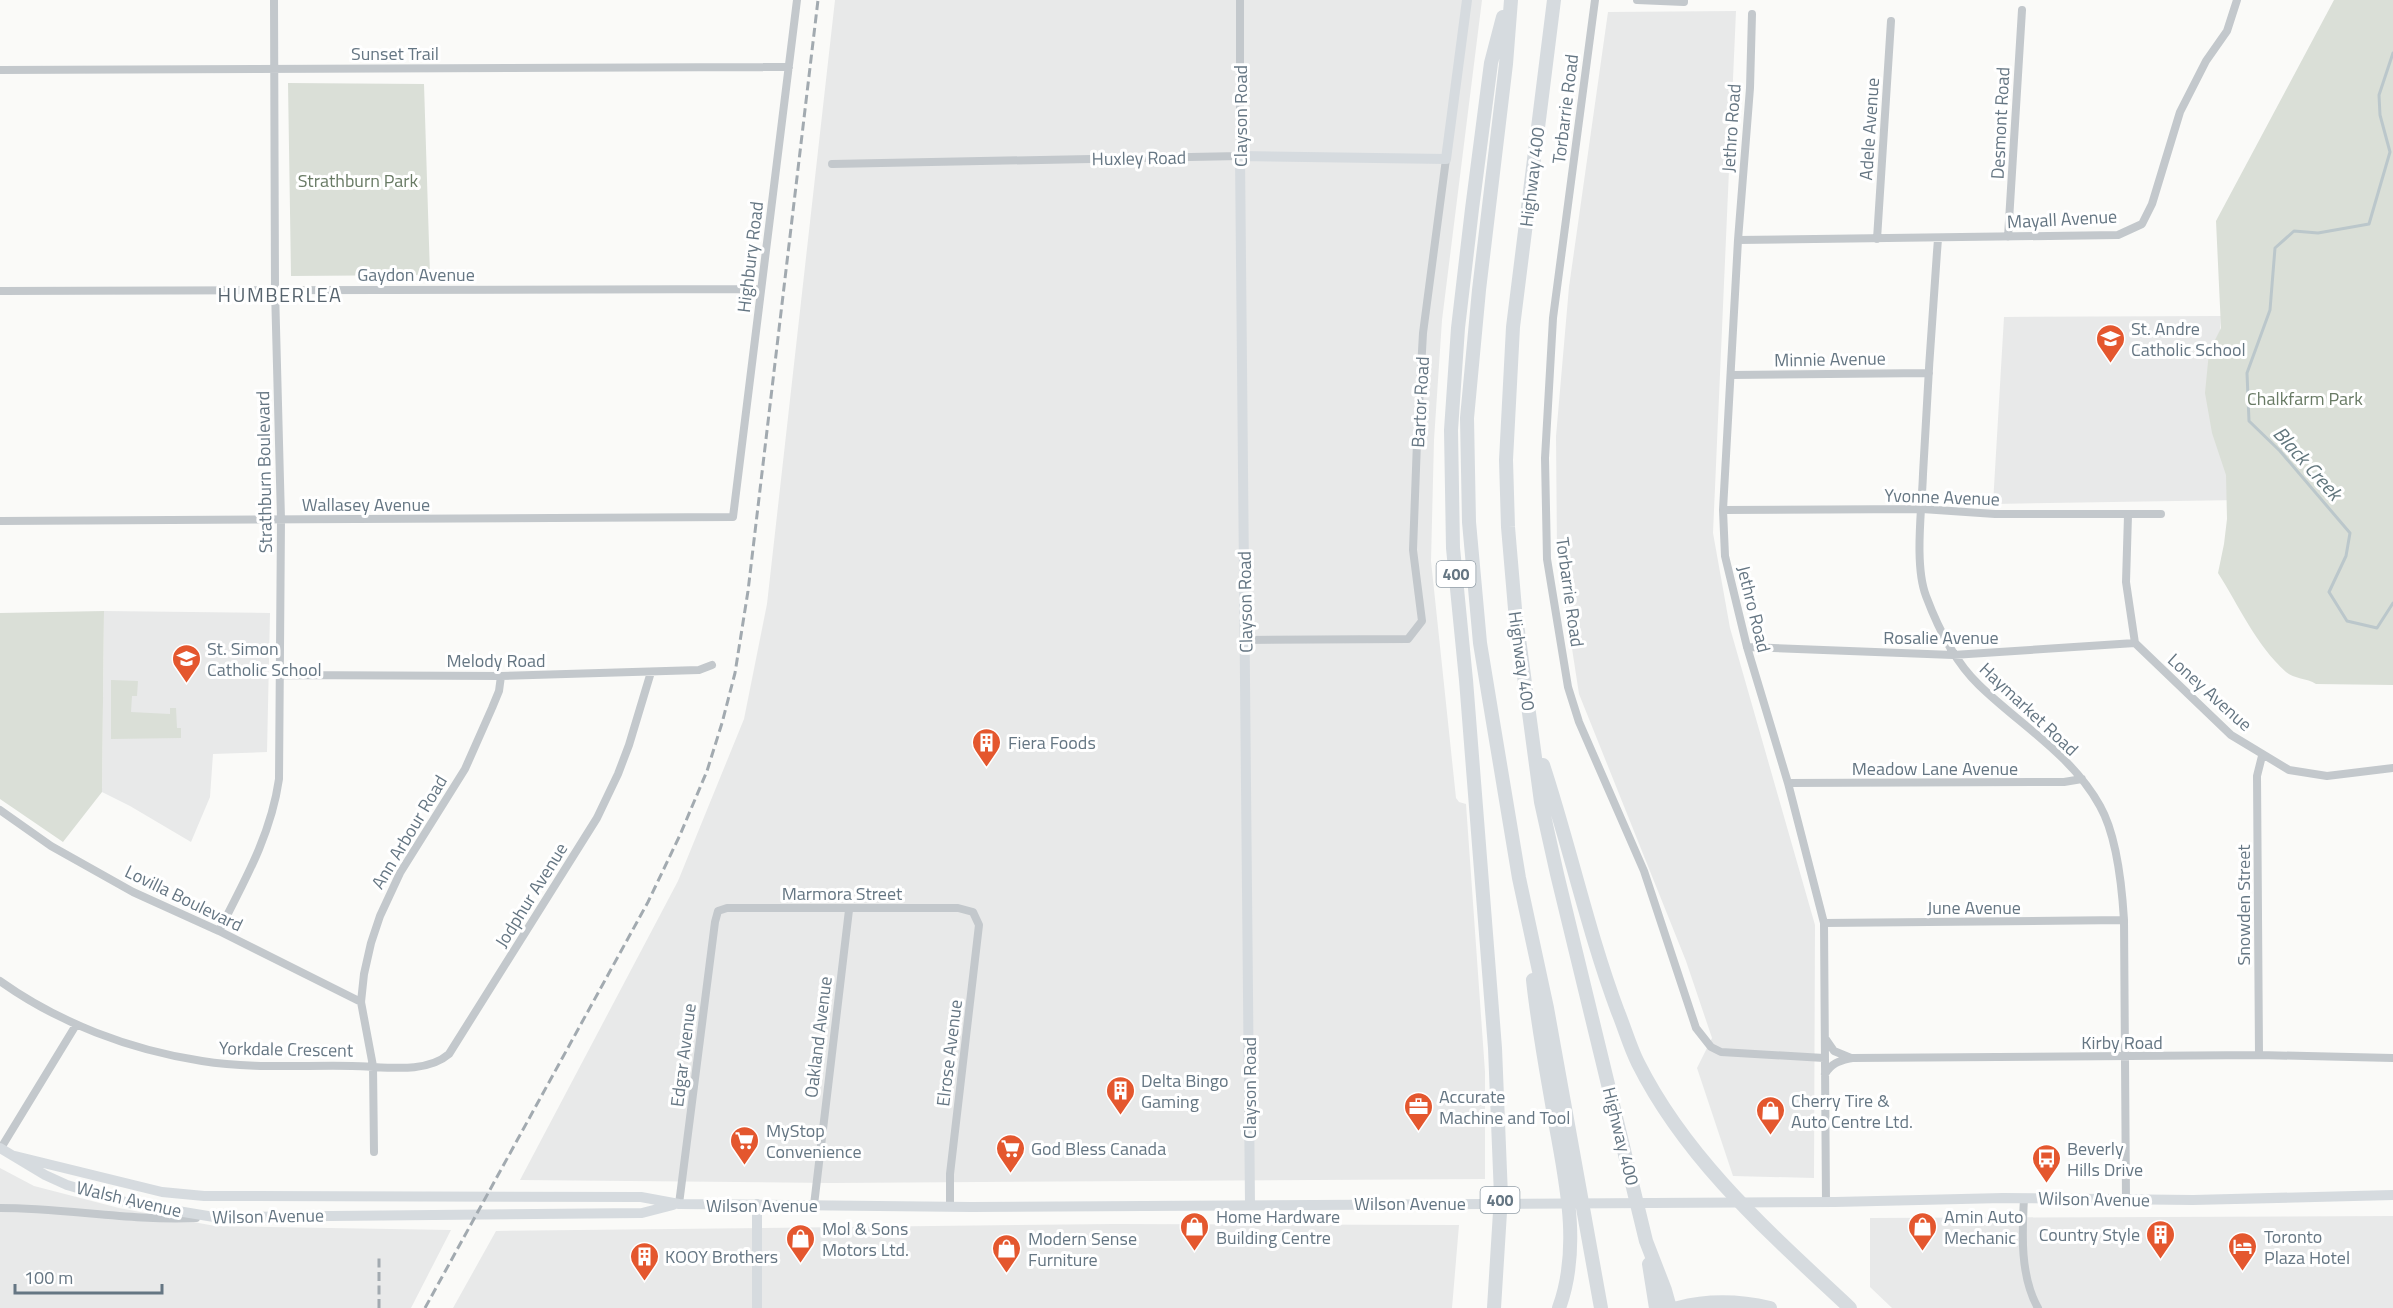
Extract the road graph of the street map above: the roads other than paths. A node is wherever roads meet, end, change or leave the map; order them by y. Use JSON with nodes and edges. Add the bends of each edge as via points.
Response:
{"nodes":[{"id":1,"x":274,"y":0,"type":"edge"},
{"id":2,"x":797,"y":0,"type":"edge"},
{"id":3,"x":1240,"y":0,"type":"edge"},
{"id":4,"x":1467,"y":0,"type":"edge"},
{"id":5,"x":1509,"y":0,"type":"edge"},
{"id":6,"x":1554,"y":0,"type":"edge"},
{"id":7,"x":1595,"y":0,"type":"edge"},
{"id":8,"x":1637,"y":0,"type":"edge"},
{"id":9,"x":1684,"y":0,"type":"edge"},
{"id":10,"x":2237,"y":0,"type":"edge"},
{"id":11,"x":2022,"y":10,"type":"dead end"},
{"id":12,"x":1752,"y":14,"type":"dead end"},
{"id":13,"x":1891,"y":21,"type":"dead end"},
{"id":14,"x":789,"y":67,"type":"junction"},
{"id":15,"x":275,"y":69,"type":"junction"},
{"id":16,"x":0,"y":70,"type":"edge"},
{"id":17,"x":1240,"y":156,"type":"junction"},
{"id":18,"x":1446,"y":159,"type":"junction"},
{"id":19,"x":832,"y":164,"type":"dead end"},
{"id":20,"x":2008,"y":237,"type":"junction"},
{"id":21,"x":1877,"y":239,"type":"junction"},
{"id":22,"x":1938,"y":239,"type":"junction"},
{"id":23,"x":1738,"y":240,"type":"junction"},
{"id":24,"x":761,"y":289,"type":"junction"},
{"id":25,"x":275,"y":290,"type":"junction"},
{"id":26,"x":0,"y":291,"type":"edge"},
{"id":27,"x":1929,"y":373,"type":"junction"},
{"id":28,"x":1731,"y":375,"type":"junction"},
{"id":29,"x":1922,"y":509,"type":"junction"},
{"id":30,"x":1723,"y":510,"type":"junction"},
{"id":31,"x":2161,"y":514,"type":"dead end"},
{"id":32,"x":2128,"y":515,"type":"junction"},
{"id":33,"x":733,"y":517,"type":"joint"},
{"id":34,"x":280,"y":519,"type":"junction"},
{"id":35,"x":0,"y":521,"type":"edge"},
{"id":36,"x":1245,"y":640,"type":"junction"},
{"id":37,"x":2135,"y":643,"type":"junction"},
{"id":38,"x":1747,"y":647,"type":"junction"},
{"id":39,"x":1953,"y":655,"type":"junction"},
{"id":40,"x":712,"y":665,"type":"dead end"},
{"id":41,"x":651,"y":672,"type":"junction"},
{"id":42,"x":279,"y":675,"type":"junction"},
{"id":43,"x":501,"y":676,"type":"junction"},
{"id":44,"x":1532,"y":732,"type":"junction"},
{"id":45,"x":2262,"y":756,"type":"junction"},
{"id":46,"x":2393,"y":768,"type":"edge"},
{"id":47,"x":2082,"y":779,"type":"junction"},
{"id":48,"x":1788,"y":783,"type":"junction"},
{"id":49,"x":0,"y":810,"type":"edge"},
{"id":50,"x":849,"y":909,"type":"junction"},
{"id":51,"x":967,"y":909,"type":"joint"},
{"id":52,"x":718,"y":911,"type":"joint"},
{"id":53,"x":2124,"y":920,"type":"junction"},
{"id":54,"x":1824,"y":923,"type":"junction"},
{"id":55,"x":219,"y":931,"type":"junction"},
{"id":56,"x":0,"y":981,"type":"edge"},
{"id":57,"x":361,"y":1002,"type":"junction"},
{"id":58,"x":76,"y":1025,"type":"junction"},
{"id":59,"x":1825,"y":1038,"type":"junction"},
{"id":60,"x":2259,"y":1055,"type":"junction"},
{"id":61,"x":2125,"y":1057,"type":"junction"},
{"id":62,"x":1824,"y":1058,"type":"junction"},
{"id":63,"x":1852,"y":1058,"type":"junction"},
{"id":64,"x":2393,"y":1058,"type":"edge"},
{"id":65,"x":373,"y":1066,"type":"junction"},
{"id":66,"x":1824,"y":1075,"type":"junction"},
{"id":67,"x":0,"y":1148,"type":"edge"},
{"id":68,"x":374,"y":1152,"type":"dead end"},
{"id":69,"x":15,"y":1156,"type":"junction"},
{"id":70,"x":1568,"y":1156,"type":"junction"},
{"id":71,"x":2393,"y":1195,"type":"edge"},
{"id":72,"x":204,"y":1196,"type":"joint"},
{"id":73,"x":2024,"y":1198,"type":"junction"},
{"id":74,"x":2126,"y":1200,"type":"junction"},
{"id":75,"x":1826,"y":1202,"type":"junction"},
{"id":76,"x":679,"y":1204,"type":"junction"},
{"id":77,"x":757,"y":1204,"type":"junction"},
{"id":78,"x":1251,"y":1204,"type":"junction"},
{"id":79,"x":814,"y":1205,"type":"junction"},
{"id":80,"x":950,"y":1207,"type":"junction"},
{"id":81,"x":0,"y":1208,"type":"edge"},
{"id":82,"x":214,"y":1216,"type":"junction"},
{"id":83,"x":1659,"y":1291,"type":"junction"},
{"id":84,"x":757,"y":1308,"type":"edge"},
{"id":85,"x":1494,"y":1308,"type":"edge"},
{"id":86,"x":1559,"y":1308,"type":"edge"},
{"id":87,"x":1601,"y":1308,"type":"edge"},
{"id":88,"x":1656,"y":1308,"type":"edge"},
{"id":89,"x":1670,"y":1308,"type":"edge"},
{"id":90,"x":1678,"y":1308,"type":"edge"},
{"id":91,"x":1770,"y":1308,"type":"edge"},
{"id":92,"x":1850,"y":1308,"type":"edge"},
{"id":93,"x":2038,"y":1308,"type":"edge"}],
"edges":[{"from":1,"to":15,"type":"street","name":"Strathburn Boulevard"},
{"from":2,"to":14,"type":"street","name":"Highbury Road"},
{"from":3,"to":17,"type":"street","name":"Clayson Road"},
{"from":4,"to":18,"type":"main road","name":"Bartor Road"},
{"from":5,"to":70,"type":"highway","via":[[1506,64],[1467,418],[1469,522],[1480,643],[1528,927],[1536,1008]]},
{"from":5,"to":85,"type":"highway","number":"400","via":[[1491,63],[1458,328],[1451,430],[1453,548],[1495,1048],[1501,1196]]},
{"from":6,"to":44,"type":"highway","name":"Highway 400","via":[[1513,327],[1506,460],[1515,609]]},
{"from":7,"to":62,"type":"street","name":"Torbarrie Road","via":[[1553,318],[1545,458],[1547,559],[1568,687],[1644,871],[1703,1039],[1711,1047],[1732,1054]]},
{"from":8,"to":9,"type":"street"},
{"from":10,"to":20,"type":"street","name":"Mayall Avenue","via":[[2227,31],[2206,61],[2180,112],[2152,204],[2142,224],[2118,235]]},
{"from":11,"to":20,"type":"street","name":"Desmont Road"},
{"from":12,"to":23,"type":"street","name":"Jethro Road"},
{"from":13,"to":21,"type":"street","name":"Adele Avenue"},
{"from":14,"to":15,"type":"street","name":"Sunset Trail"},
{"from":14,"to":24,"type":"street","name":"Highbury Road"},
{"from":15,"to":16,"type":"street","name":"Sunset Trail"},
{"from":15,"to":25,"type":"street","name":"Strathburn Boulevard"},
{"from":17,"to":18,"type":"main road","name":"Huxley Road"},
{"from":17,"to":19,"type":"street","name":"Huxley Road"},
{"from":17,"to":36,"type":"main road","name":"Clayson Road"},
{"from":18,"to":36,"type":"street","name":"Bartor Road","via":[[1425,321],[1417,442],[1413,550],[1422,621],[1408,639]]},
{"from":20,"to":22,"type":"street","name":"Mayall Avenue"},
{"from":21,"to":22,"type":"street","name":"Mayall Avenue"},
{"from":21,"to":23,"type":"street","name":"Mayall Avenue"},
{"from":22,"to":27,"type":"street","name":"Haymarket Road"},
{"from":23,"to":28,"type":"street","name":"Jethro Road"},
{"from":24,"to":25,"type":"street","name":"Gaydon Avenue"},
{"from":24,"to":33,"type":"street","name":"Highbury Road"},
{"from":25,"to":26,"type":"street","name":"Gaydon Avenue"},
{"from":25,"to":34,"type":"street","name":"Strathburn Boulevard"},
{"from":27,"to":28,"type":"street","name":"Minnie Avenue"},
{"from":27,"to":29,"type":"street","name":"Haymarket Road"},
{"from":28,"to":30,"type":"street","name":"Jethro Road"},
{"from":29,"to":30,"type":"street","name":"Yvonne Avenue"},
{"from":29,"to":32,"type":"street","name":"Yvonne Avenue"},
{"from":29,"to":39,"type":"street","name":"Haymarket Road","via":[[1921,567],[1925,594]]},
{"from":30,"to":38,"type":"street","name":"Jethro Road","via":[[1725,556]]},
{"from":31,"to":32,"type":"street","name":"Yvonne Avenue"},
{"from":32,"to":37,"type":"street","via":[[2126,582]]},
{"from":33,"to":34,"type":"street","name":"Wallasey Avenue"},
{"from":34,"to":35,"type":"street","name":"Wallasey Avenue"},
{"from":34,"to":42,"type":"street","name":"Strathburn Boulevard"},
{"from":36,"to":78,"type":"main road","name":"Clayson Road"},
{"from":37,"to":39,"type":"street","name":"Rosalie Avenue"},
{"from":37,"to":45,"type":"street","name":"Loney Avenue","via":[[2232,735]]},
{"from":38,"to":39,"type":"street","name":"Rosalie Avenue"},
{"from":38,"to":48,"type":"street","name":"Jethro Road"},
{"from":39,"to":47,"type":"street","name":"Haymarket Road","via":[[1978,684]]},
{"from":40,"to":41,"type":"street","name":"Melody Road","via":[[699,670]]},
{"from":41,"to":43,"type":"street","name":"Melody Road"},
{"from":41,"to":65,"type":"street","name":"Jodphur Avenue","via":[[629,745],[597,818],[449,1054],[427,1065]]},
{"from":42,"to":43,"type":"street","name":"Melody Road"},
{"from":42,"to":55,"type":"street","name":"Strathburn Boulevard","via":[[279,779],[273,812],[250,873]]},
{"from":43,"to":57,"type":"street","name":"Ann Arbour Road","via":[[499,691],[465,769],[387,899],[371,944]]},
{"from":44,"to":83,"type":"highway","name":"Highway 400","via":[[1541,802],[1557,874]]},
{"from":44,"to":92,"type":"highway","via":[[1608,986],[1638,1062],[1673,1123],[1709,1169],[1746,1210]]},
{"from":45,"to":46,"type":"street","name":"Loney Avenue","via":[[2289,770],[2327,776]]},
{"from":45,"to":60,"type":"street","name":"Snowden Street","via":[[2257,776]]},
{"from":47,"to":48,"type":"street","name":"Meadow Lane Avenue"},
{"from":47,"to":53,"type":"street","name":"Haymarket Road","via":[[2101,807],[2113,843]]},
{"from":48,"to":54,"type":"street","name":"Jethro Road"},
{"from":49,"to":55,"type":"street","name":"Lovilla Boulevard","via":[[51,846],[133,892]]},
{"from":50,"to":51,"type":"street","name":"Marmora Street"},
{"from":50,"to":52,"type":"street","name":"Marmora Street"},
{"from":50,"to":79,"type":"street","name":"Oakland Avenue"},
{"from":51,"to":80,"type":"street","name":"Elrose Avenue","via":[[980,924],[950,1174]]},
{"from":52,"to":76,"type":"street","name":"Edgar Avenue"},
{"from":53,"to":54,"type":"street","name":"June Avenue"},
{"from":53,"to":61,"type":"street","name":"Haymarket Road"},
{"from":54,"to":59,"type":"street","name":"Jethro Road"},
{"from":55,"to":57,"type":"street","name":"Lovilla Boulevard"},
{"from":56,"to":58,"type":"street","name":"Yorkdale Crescent"},
{"from":57,"to":65,"type":"street","name":"Ann Arbour Road"},
{"from":58,"to":65,"type":"street","name":"Yorkdale Crescent","via":[[133,1045],[202,1061],[269,1066]]},
{"from":58,"to":67,"type":"street"},
{"from":59,"to":62,"type":"street","name":"Jethro Road"},
{"from":59,"to":63,"type":"street","via":[[1834,1051]]},
{"from":60,"to":61,"type":"street","name":"Kirby Road"},
{"from":60,"to":64,"type":"street","name":"Kirby Road"},
{"from":61,"to":63,"type":"street","name":"Kirby Road"},
{"from":61,"to":74,"type":"street","name":"Haymarket Road"},
{"from":62,"to":66,"type":"street","name":"Jethro Road"},
{"from":63,"to":66,"type":"street","name":"Kirby Road","via":[[1831,1065]]},
{"from":65,"to":68,"type":"street","name":"Ann Arbour Road"},
{"from":66,"to":75,"type":"street","name":"Jethro Road"},
{"from":67,"to":69,"type":"main road","name":"Walsh Avenue"},
{"from":69,"to":72,"type":"main road","name":"Walsh Avenue","via":[[162,1192]]},
{"from":69,"to":82,"type":"main road","name":"Walsh Avenue","via":[[67,1185],[129,1203]]},
{"from":70,"to":86,"type":"highway","via":[[1570,1246],[1568,1279]]},
{"from":70,"to":87,"type":"highway","via":[[1589,1235]]},
{"from":71,"to":74,"type":"main road","name":"Wilson Avenue"},
{"from":72,"to":76,"type":"main road","name":"Wilson Avenue","via":[[641,1197]]},
{"from":73,"to":74,"type":"main road","name":"Wilson Avenue"},
{"from":73,"to":75,"type":"main road","name":"Wilson Avenue"},
{"from":73,"to":93,"type":"street","via":[[2026,1272]]},
{"from":75,"to":78,"type":"main road","name":"Wilson Avenue"},
{"from":76,"to":77,"type":"main road","name":"Wilson Avenue"},
{"from":76,"to":82,"type":"main road","name":"Wilson Avenue","via":[[642,1213]]},
{"from":77,"to":79,"type":"main road","name":"Wilson Avenue"},
{"from":77,"to":84,"type":"main road"},
{"from":78,"to":80,"type":"main road","name":"Wilson Avenue"},
{"from":79,"to":80,"type":"main road","name":"Wilson Avenue"},
{"from":81,"to":82,"type":"street","name":"Wilson Avenue","via":[[160,1220]]},
{"from":83,"to":88,"type":"highway"},
{"from":83,"to":89,"type":"highway"},
{"from":90,"to":91,"type":"highway","via":[[1730,1302]]}]}
